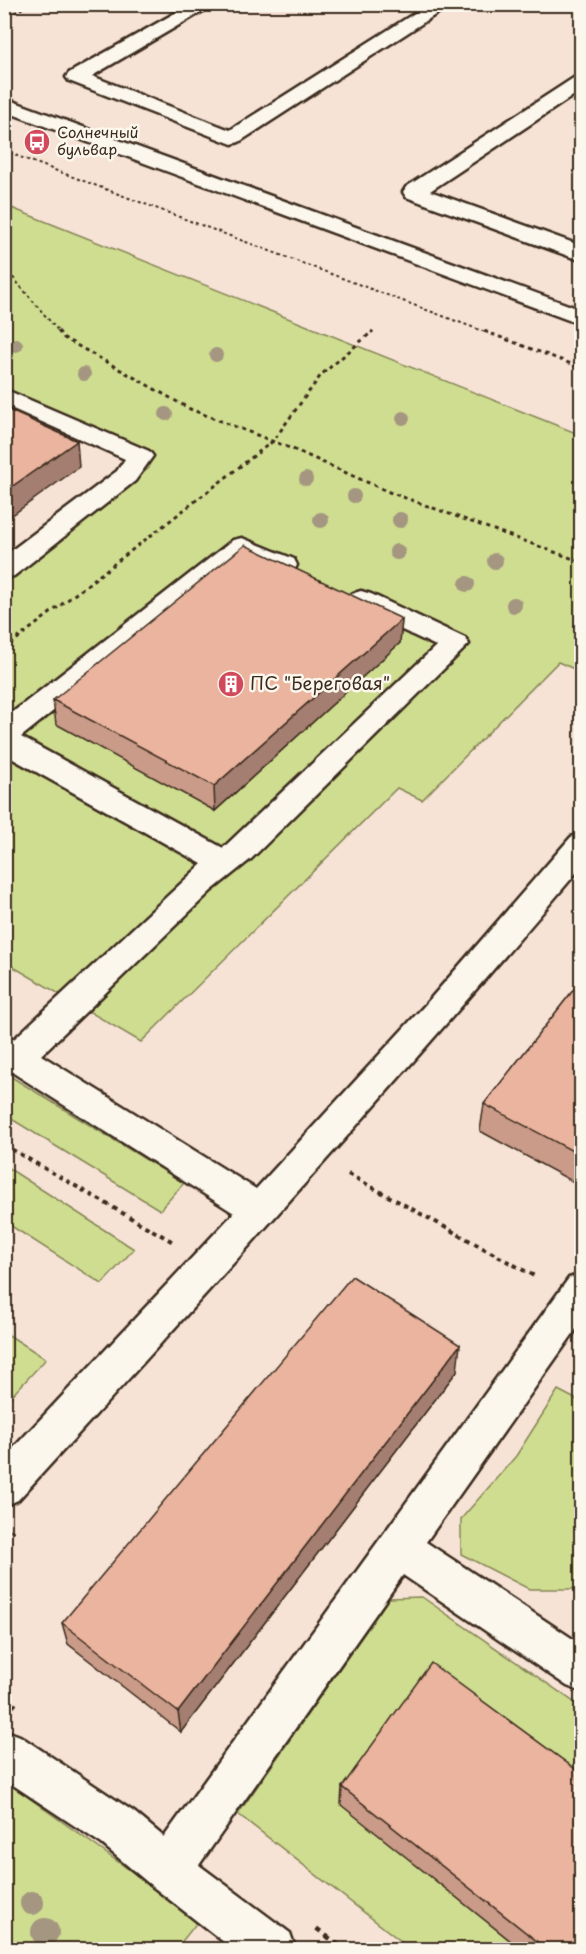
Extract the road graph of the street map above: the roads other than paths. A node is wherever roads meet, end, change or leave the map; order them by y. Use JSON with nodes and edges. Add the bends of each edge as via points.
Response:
{"nodes":[{"id":1,"x":206,"y":4,"type":"edge"},
{"id":2,"x":443,"y":4,"type":"edge"},
{"id":3,"x":582,"y":81,"type":"edge"},
{"id":4,"x":4,"y":104,"type":"edge"},
{"id":5,"x":582,"y":254,"type":"edge"},
{"id":6,"x":582,"y":318,"type":"edge"},
{"id":7,"x":4,"y":396,"type":"edge"},
{"id":8,"x":4,"y":570,"type":"edge"},
{"id":9,"x":306,"y":575,"type":"edge"},
{"id":10,"x":338,"y":590,"type":"edge"},
{"id":11,"x":4,"y":735,"type":"edge"},
{"id":12,"x":4,"y":741,"type":"edge"},
{"id":13,"x":582,"y":845,"type":"edge"},
{"id":14,"x":225,"y":863,"type":"junction"},
{"id":15,"x":11,"y":1053,"type":"edge"},
{"id":16,"x":260,"y":1210,"type":"junction"},
{"id":17,"x":578,"y":1294,"type":"edge"},
{"id":18,"x":4,"y":1487,"type":"edge"},
{"id":19,"x":398,"y":1547,"type":"junction"},
{"id":20,"x":582,"y":1671,"type":"edge"},
{"id":21,"x":4,"y":1752,"type":"edge"},
{"id":22,"x":168,"y":1870,"type":"junction"},
{"id":23,"x":273,"y":1950,"type":"edge"}],
"edges":[{"from":1,"to":2,"type":"street","via":[[76,77],[232,138]]},
{"from":3,"to":5,"type":"street","via":[[414,192]]},
{"from":4,"to":6,"type":"street"},
{"from":7,"to":8,"type":"street","via":[[140,456],[126,476]]},
{"from":9,"to":11,"type":"street","via":[[242,546]]},
{"from":10,"to":14,"type":"street","via":[[455,644]]},
{"from":12,"to":14,"type":"street"},
{"from":13,"to":16,"type":"street","via":[[437,1014]]},
{"from":14,"to":15,"type":"street"},
{"from":15,"to":16,"type":"street"},
{"from":16,"to":18,"type":"street"},
{"from":17,"to":19,"type":"street"},
{"from":19,"to":20,"type":"street"},
{"from":19,"to":22,"type":"street"},
{"from":21,"to":22,"type":"street","via":[[118,1828]]},
{"from":22,"to":23,"type":"street"}]}
